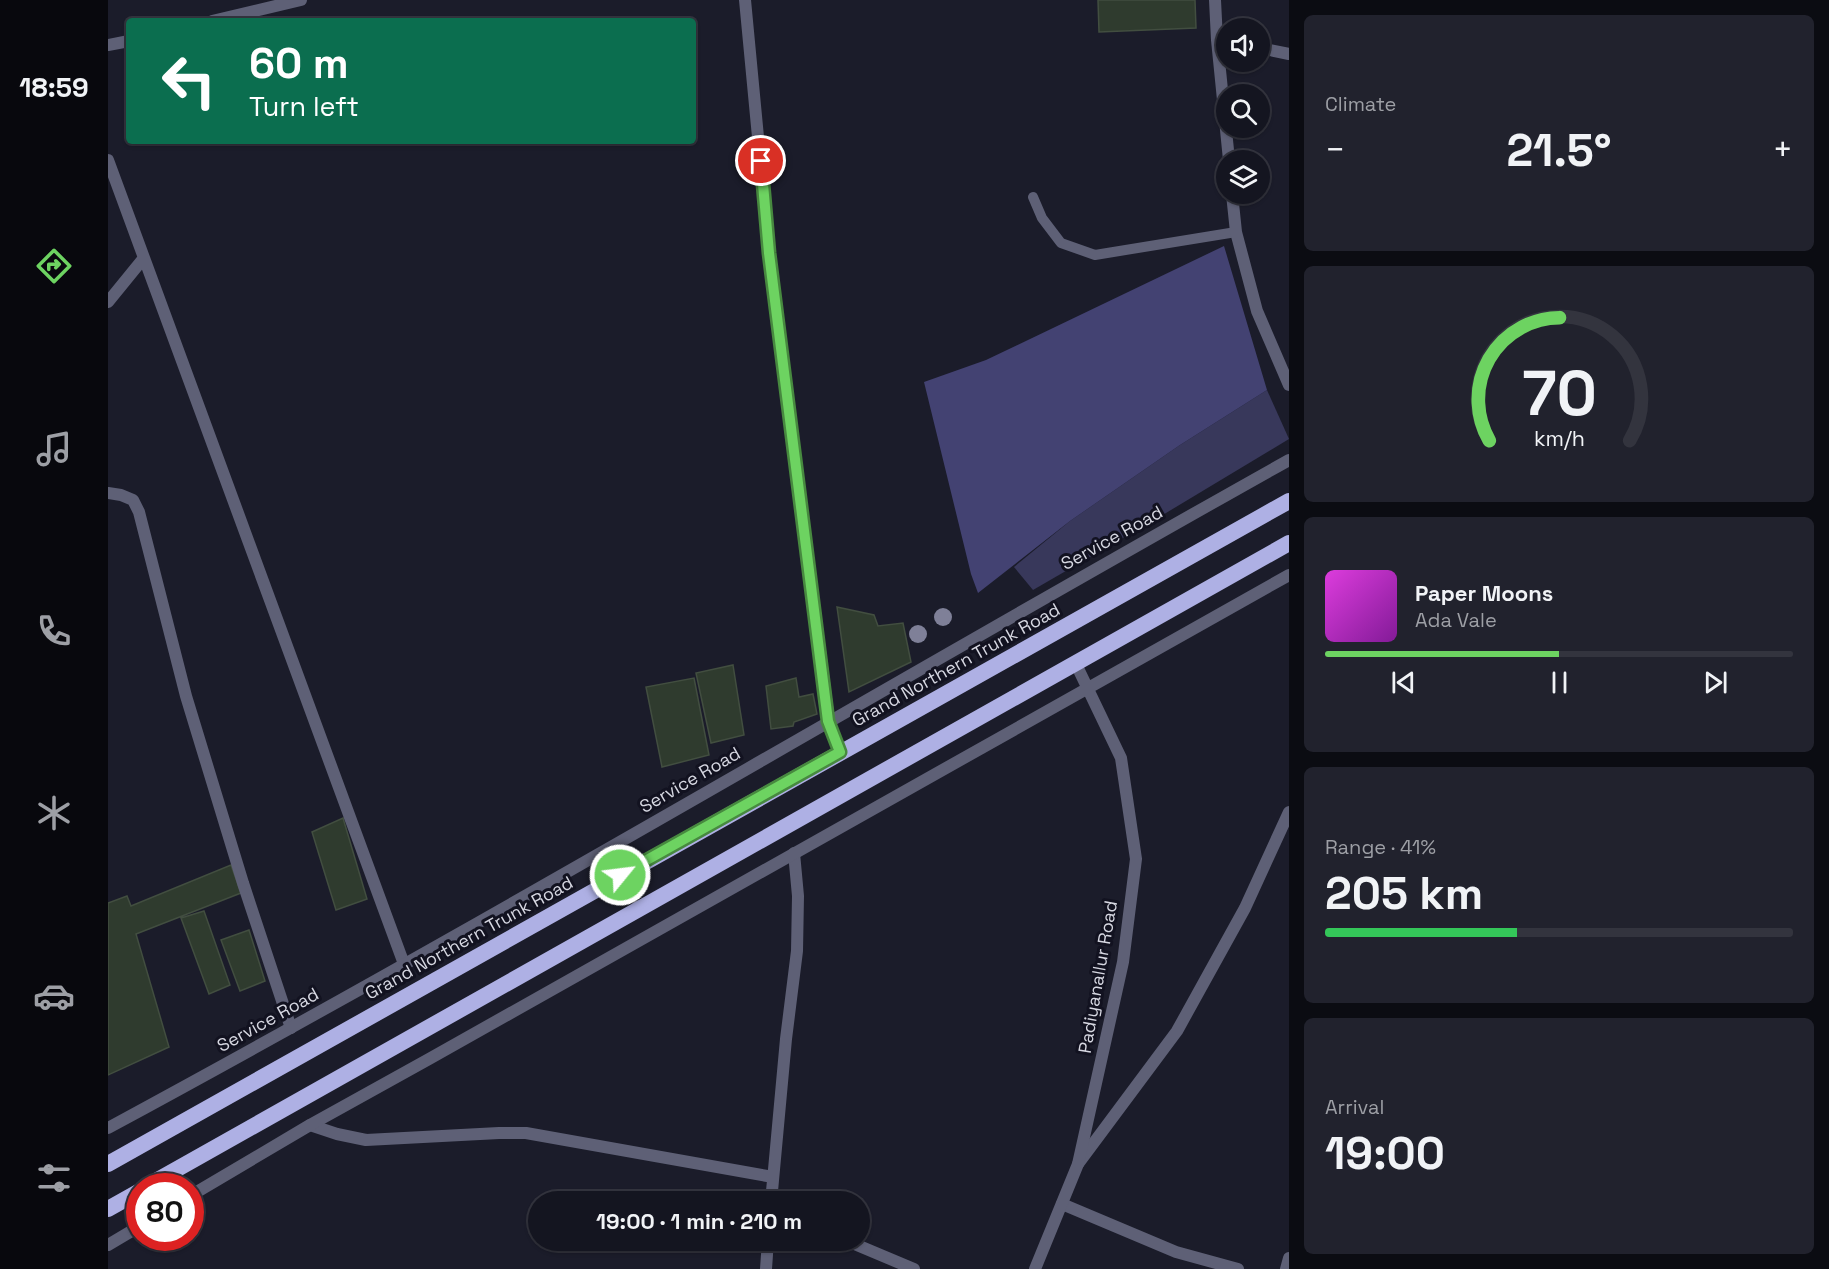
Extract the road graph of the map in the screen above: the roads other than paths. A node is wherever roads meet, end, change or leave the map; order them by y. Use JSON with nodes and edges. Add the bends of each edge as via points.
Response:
{"nodes":[{"id":1,"x":301,"y":0,"type":"edge"},
{"id":2,"x":745,"y":0,"type":"edge"},
{"id":3,"x":1215,"y":0,"type":"edge"},
{"id":4,"x":225,"y":18,"type":"edge"},
{"id":5,"x":1218,"y":18,"type":"edge"},
{"id":6,"x":126,"y":41,"type":"edge"},
{"id":7,"x":108,"y":45,"type":"edge"},
{"id":8,"x":1270,"y":50,"type":"edge"},
{"id":9,"x":1289,"y":54,"type":"edge"},
{"id":10,"x":1224,"y":72,"type":"edge"},
{"id":11,"x":1228,"y":150,"type":"edge"},
{"id":12,"x":108,"y":160,"type":"edge"},
{"id":13,"x":1033,"y":197,"type":"dead end"},
{"id":14,"x":1233,"y":204,"type":"edge"},
{"id":15,"x":1236,"y":232,"type":"junction"},
{"id":16,"x":143,"y":259,"type":"junction"},
{"id":17,"x":108,"y":302,"type":"edge"},
{"id":18,"x":1289,"y":385,"type":"edge"},
{"id":19,"x":1289,"y":460,"type":"edge"},
{"id":20,"x":108,"y":493,"type":"edge"},
{"id":21,"x":1289,"y":501,"type":"edge"},
{"id":22,"x":1289,"y":543,"type":"edge"},
{"id":23,"x":1289,"y":575,"type":"edge"},
{"id":24,"x":1075,"y":662,"type":"junction"},
{"id":25,"x":1087,"y":689,"type":"junction"},
{"id":26,"x":828,"y":721,"type":"junction"},
{"id":27,"x":840,"y":752,"type":"junction"},
{"id":28,"x":1289,"y":812,"type":"edge"},
{"id":29,"x":794,"y":853,"type":"junction"},
{"id":30,"x":404,"y":964,"type":"junction"},
{"id":31,"x":291,"y":1028,"type":"junction"},
{"id":32,"x":310,"y":1125,"type":"junction"},
{"id":33,"x":108,"y":1128,"type":"edge"},
{"id":34,"x":108,"y":1164,"type":"edge"},
{"id":35,"x":1078,"y":1164,"type":"junction"},
{"id":36,"x":170,"y":1173,"type":"edge"},
{"id":37,"x":773,"y":1177,"type":"junction"},
{"id":38,"x":204,"y":1188,"type":"edge"},
{"id":39,"x":772,"y":1191,"type":"edge"},
{"id":40,"x":126,"y":1199,"type":"edge"},
{"id":41,"x":1062,"y":1203,"type":"junction"},
{"id":42,"x":108,"y":1209,"type":"edge"},
{"id":43,"x":126,"y":1235,"type":"edge"},
{"id":44,"x":108,"y":1245,"type":"edge"},
{"id":45,"x":767,"y":1251,"type":"edge"},
{"id":46,"x":870,"y":1251,"type":"edge"},
{"id":47,"x":1289,"y":1258,"type":"edge"},
{"id":48,"x":766,"y":1269,"type":"edge"},
{"id":49,"x":914,"y":1269,"type":"edge"},
{"id":50,"x":1035,"y":1269,"type":"edge"},
{"id":51,"x":1238,"y":1269,"type":"edge"},
{"id":52,"x":1286,"y":1269,"type":"edge"}],
"edges":[{"from":1,"to":4,"type":"street"},
{"from":2,"to":26,"type":"street","via":[[769,253]]},
{"from":3,"to":5,"type":"street"},
{"from":6,"to":7,"type":"street"},
{"from":8,"to":9,"type":"street"},
{"from":10,"to":11,"type":"street"},
{"from":12,"to":16,"type":"street"},
{"from":13,"to":15,"type":"lane","via":[[1042,218],[1061,243],[1095,255]]},
{"from":14,"to":15,"type":"street"},
{"from":15,"to":18,"type":"street","via":[[1257,311]]},
{"from":16,"to":17,"type":"street"},
{"from":16,"to":30,"type":"street"},
{"from":19,"to":26,"type":"street","name":"Service Road"},
{"from":20,"to":31,"type":"street","via":[[133,500],[139,512],[186,696]]},
{"from":21,"to":27,"type":"highway","name":"Grand Northern Trunk Road"},
{"from":22,"to":24,"type":"highway"},
{"from":23,"to":25,"type":"street"},
{"from":24,"to":25,"type":"street","name":"Padiyanallur Road"},
{"from":24,"to":36,"type":"highway"},
{"from":25,"to":29,"type":"street"},
{"from":25,"to":35,"type":"street","name":"Padiyanallur Road","via":[[1121,759],[1136,860],[1123,962]]},
{"from":26,"to":27,"type":"street"},
{"from":26,"to":30,"type":"street","name":"Service Road"},
{"from":27,"to":34,"type":"highway","name":"Grand Northern Trunk Road"},
{"from":28,"to":35,"type":"street","via":[[1245,908],[1177,1031]]},
{"from":29,"to":32,"type":"street"},
{"from":29,"to":37,"type":"street","via":[[797,951]]},
{"from":30,"to":31,"type":"street","name":"Service Road"},
{"from":31,"to":33,"type":"street","name":"Service Road"},
{"from":32,"to":37,"type":"street","via":[[366,1140],[526,1133]]},
{"from":32,"to":38,"type":"street"},
{"from":35,"to":41,"type":"street","name":"Padiyanallur Road"},
{"from":37,"to":39,"type":"street"},
{"from":40,"to":42,"type":"highway"},
{"from":41,"to":50,"type":"street","name":"Padiyanallur Road"},
{"from":41,"to":51,"type":"street","via":[[1176,1252]]},
{"from":43,"to":44,"type":"street"},
{"from":45,"to":48,"type":"street"},
{"from":46,"to":49,"type":"street"},
{"from":47,"to":52,"type":"street"}]}
